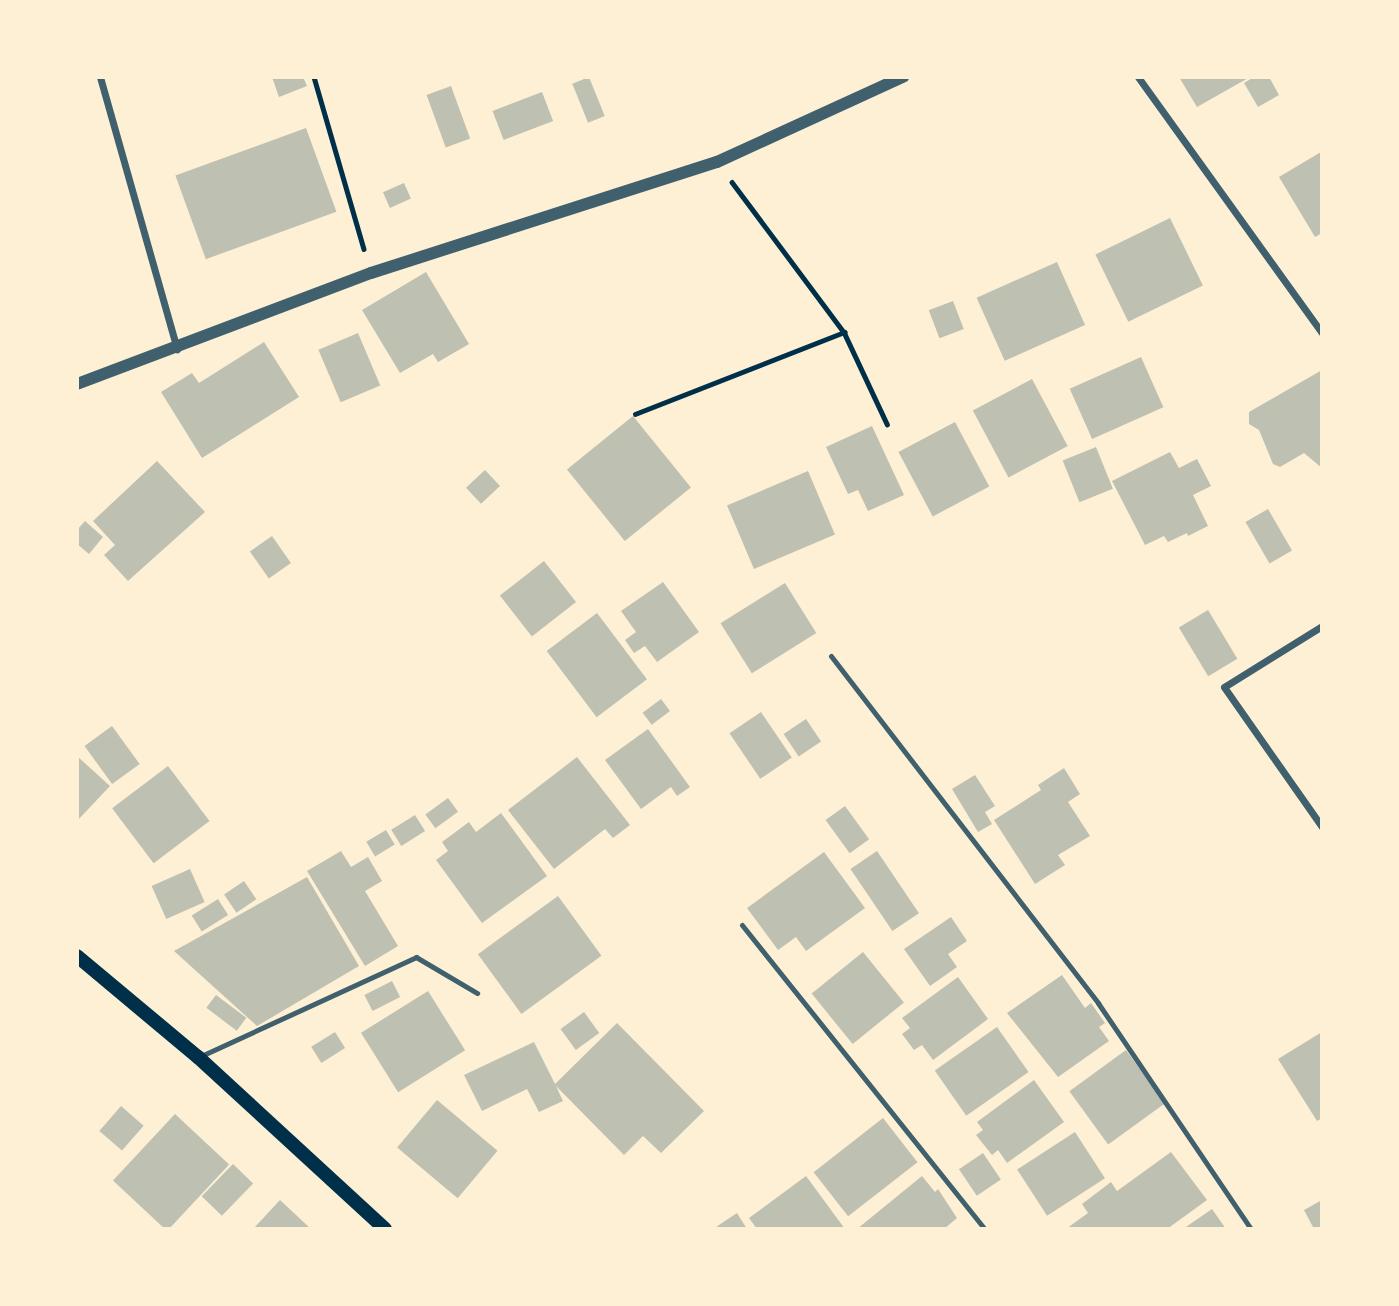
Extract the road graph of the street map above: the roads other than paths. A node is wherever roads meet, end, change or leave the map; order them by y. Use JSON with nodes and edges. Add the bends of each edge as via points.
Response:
{"nodes":[{"id":1,"x":100,"y":77,"type":"edge"},
{"id":2,"x":903,"y":77,"type":"edge"},
{"id":3,"x":1138,"y":77,"type":"edge"},
{"id":4,"x":1322,"y":333,"type":"edge"},
{"id":5,"x":177,"y":349,"type":"junction"},
{"id":6,"x":77,"y":384,"type":"edge"},
{"id":7,"x":1322,"y":626,"type":"edge"},
{"id":8,"x":831,"y":656,"type":"dead end"},
{"id":9,"x":1322,"y":827,"type":"edge"},
{"id":10,"x":742,"y":925,"type":"dead end"},
{"id":11,"x":77,"y":956,"type":"edge"},
{"id":12,"x":477,"y":993,"type":"dead end"},
{"id":13,"x":198,"y":1057,"type":"junction"},
{"id":14,"x":385,"y":1229,"type":"edge"},
{"id":15,"x":985,"y":1229,"type":"edge"},
{"id":16,"x":1251,"y":1229,"type":"edge"}],
"edges":[{"from":1,"to":5,"type":"street"},
{"from":2,"to":5,"type":"street","via":[[717,162],[371,273]]},
{"from":3,"to":4,"type":"street"},
{"from":5,"to":6,"type":"street"},
{"from":7,"to":9,"type":"street","via":[[1224,687]]},
{"from":8,"to":16,"type":"lane","via":[[1098,1003]]},
{"from":10,"to":15,"type":"lane"},
{"from":11,"to":13,"type":"main road"},
{"from":12,"to":13,"type":"lane","via":[[416,957]]},
{"from":13,"to":14,"type":"main road"}]}
